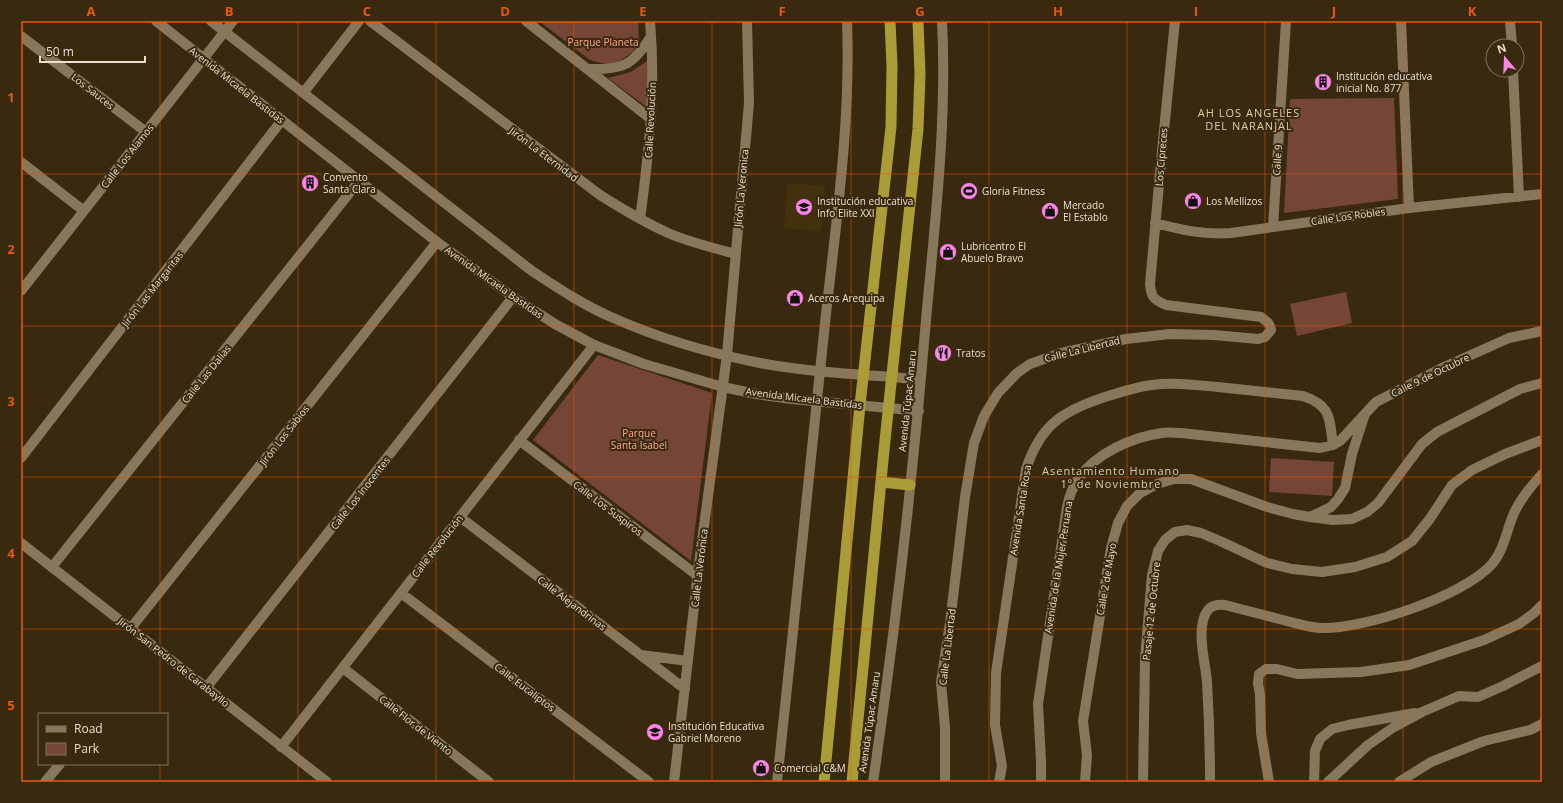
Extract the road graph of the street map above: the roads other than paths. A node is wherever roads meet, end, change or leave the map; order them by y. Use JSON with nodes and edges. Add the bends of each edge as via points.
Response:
{"nodes":[{"id":1,"x":156,"y":21,"type":"edge"},
{"id":2,"x":211,"y":21,"type":"edge"},
{"id":3,"x":233,"y":21,"type":"edge"},
{"id":4,"x":359,"y":21,"type":"edge"},
{"id":5,"x":370,"y":21,"type":"edge"},
{"id":6,"x":526,"y":21,"type":"edge"},
{"id":7,"x":650,"y":21,"type":"edge"},
{"id":8,"x":747,"y":21,"type":"edge"},
{"id":9,"x":847,"y":21,"type":"edge"},
{"id":10,"x":890,"y":21,"type":"edge"},
{"id":11,"x":918,"y":21,"type":"edge"},
{"id":12,"x":927,"y":21,"type":"edge"},
{"id":13,"x":942,"y":21,"type":"edge"},
{"id":14,"x":1176,"y":21,"type":"edge"},
{"id":15,"x":1286,"y":21,"type":"edge"},
{"id":16,"x":1401,"y":21,"type":"edge"},
{"id":17,"x":1510,"y":21,"type":"edge"},
{"id":18,"x":225,"y":32,"type":"junction"},
{"id":19,"x":919,"y":34,"type":"junction"},
{"id":20,"x":21,"y":36,"type":"edge"},
{"id":21,"x":651,"y":36,"type":"junction"},
{"id":22,"x":1511,"y":38,"type":"edge"},
{"id":23,"x":204,"y":59,"type":"junction"},
{"id":24,"x":588,"y":69,"type":"junction"},
{"id":25,"x":1513,"y":78,"type":"edge"},
{"id":26,"x":304,"y":92,"type":"junction"},
{"id":27,"x":651,"y":119,"type":"junction"},
{"id":28,"x":282,"y":120,"type":"junction"},
{"id":29,"x":146,"y":132,"type":"junction"},
{"id":30,"x":21,"y":162,"type":"edge"},
{"id":31,"x":360,"y":181,"type":"junction"},
{"id":32,"x":1542,"y":194,"type":"edge"},
{"id":33,"x":1519,"y":197,"type":"junction"},
{"id":34,"x":1409,"y":208,"type":"junction"},
{"id":35,"x":84,"y":211,"type":"junction"},
{"id":36,"x":640,"y":219,"type":"junction"},
{"id":37,"x":1155,"y":223,"type":"junction"},
{"id":38,"x":1273,"y":227,"type":"junction"},
{"id":39,"x":437,"y":242,"type":"junction"},
{"id":40,"x":736,"y":254,"type":"junction"},
{"id":41,"x":21,"y":290,"type":"edge"},
{"id":42,"x":1151,"y":292,"type":"joint"},
{"id":43,"x":513,"y":297,"type":"junction"},
{"id":44,"x":1542,"y":331,"type":"edge"},
{"id":45,"x":594,"y":344,"type":"junction"},
{"id":46,"x":727,"y":355,"type":"junction"},
{"id":47,"x":821,"y":370,"type":"junction"},
{"id":48,"x":863,"y":375,"type":"junction"},
{"id":49,"x":893,"y":377,"type":"junction"},
{"id":50,"x":921,"y":380,"type":"junction"},
{"id":51,"x":1542,"y":384,"type":"edge"},
{"id":52,"x":723,"y":387,"type":"junction"},
{"id":53,"x":818,"y":401,"type":"junction"},
{"id":54,"x":860,"y":405,"type":"junction"},
{"id":55,"x":889,"y":408,"type":"junction"},
{"id":56,"x":919,"y":411,"type":"junction"},
{"id":57,"x":1364,"y":415,"type":"junction"},
{"id":58,"x":519,"y":440,"type":"junction"},
{"id":59,"x":1542,"y":440,"type":"edge"},
{"id":60,"x":1333,"y":445,"type":"junction"},
{"id":61,"x":21,"y":458,"type":"edge"},
{"id":62,"x":1542,"y":474,"type":"edge"},
{"id":63,"x":881,"y":482,"type":"junction"},
{"id":64,"x":910,"y":485,"type":"junction"},
{"id":65,"x":460,"y":517,"type":"junction"},
{"id":66,"x":1310,"y":517,"type":"junction"},
{"id":67,"x":21,"y":543,"type":"edge"},
{"id":68,"x":52,"y":567,"type":"junction"},
{"id":69,"x":698,"y":576,"type":"junction"},
{"id":70,"x":401,"y":593,"type":"junction"},
{"id":71,"x":1542,"y":604,"type":"edge"},
{"id":72,"x":131,"y":628,"type":"junction"},
{"id":73,"x":638,"y":654,"type":"junction"},
{"id":74,"x":688,"y":661,"type":"junction"},
{"id":75,"x":1542,"y":666,"type":"edge"},
{"id":76,"x":343,"y":668,"type":"junction"},
{"id":77,"x":206,"y":688,"type":"junction"},
{"id":78,"x":685,"y":689,"type":"junction"},
{"id":79,"x":1422,"y":712,"type":"junction"},
{"id":80,"x":1542,"y":724,"type":"edge"},
{"id":81,"x":281,"y":747,"type":"junction"},
{"id":82,"x":59,"y":765,"type":"edge"},
{"id":83,"x":45,"y":782,"type":"edge"},
{"id":84,"x":327,"y":782,"type":"edge"},
{"id":85,"x":489,"y":782,"type":"edge"},
{"id":86,"x":649,"y":782,"type":"edge"},
{"id":87,"x":674,"y":782,"type":"edge"},
{"id":88,"x":777,"y":782,"type":"edge"},
{"id":89,"x":824,"y":782,"type":"edge"},
{"id":90,"x":852,"y":782,"type":"edge"},
{"id":91,"x":873,"y":782,"type":"edge"},
{"id":92,"x":945,"y":782,"type":"edge"},
{"id":93,"x":1000,"y":782,"type":"edge"},
{"id":94,"x":1041,"y":782,"type":"edge"},
{"id":95,"x":1085,"y":782,"type":"edge"},
{"id":96,"x":1143,"y":782,"type":"edge"},
{"id":97,"x":1210,"y":782,"type":"edge"},
{"id":98,"x":1268,"y":782,"type":"edge"},
{"id":99,"x":1314,"y":782,"type":"edge"},
{"id":100,"x":1328,"y":782,"type":"edge"},
{"id":101,"x":1399,"y":782,"type":"edge"}],
"edges":[{"from":1,"to":23,"type":"street","name":"Avenida Micaela Bastidas"},
{"from":2,"to":18,"type":"street"},
{"from":3,"to":18,"type":"street","name":"Calle Los Alamos"},
{"from":4,"to":26,"type":"street"},
{"from":5,"to":36,"type":"street","name":"Jirón La Eternidad","via":[[566,171]]},
{"from":6,"to":24,"type":"street"},
{"from":7,"to":21,"type":"street","name":"Calle Revolución"},
{"from":8,"to":40,"type":"street","name":"Jirón La Veronica","via":[[749,104]]},
{"from":9,"to":47,"type":"street","via":[[847,115]]},
{"from":10,"to":48,"type":"highway","via":[[891,127]]},
{"from":11,"to":19,"type":"highway","name":"Avenida Túpac Amaru"},
{"from":12,"to":19,"type":"highway"},
{"from":13,"to":50,"type":"street","name":"Avenida Túpac Amaru","via":[[942,128]]},
{"from":14,"to":37,"type":"street","name":"Los Cipreces"},
{"from":15,"to":38,"type":"street","name":"Calle 9"},
{"from":16,"to":34,"type":"street"},
{"from":17,"to":22,"type":"street"},
{"from":18,"to":23,"type":"street","name":"Calle Los Alamos"},
{"from":18,"to":26,"type":"street"},
{"from":19,"to":49,"type":"highway","name":"Avenida Túpac Amaru","via":[[918,129]]},
{"from":20,"to":29,"type":"street","name":"Los Sauces"},
{"from":21,"to":24,"type":"street","via":[[642,51],[631,62],[606,70]]},
{"from":21,"to":27,"type":"street","name":"Calle Revolución"},
{"from":23,"to":28,"type":"street","name":"Avenida Micaela Bastidas"},
{"from":23,"to":29,"type":"street","name":"Calle Los Alamos"},
{"from":24,"to":27,"type":"street"},
{"from":25,"to":33,"type":"street"},
{"from":26,"to":46,"type":"street","via":[[532,271],[569,295],[611,317],[666,338]]},
{"from":27,"to":36,"type":"street","name":"Calle Revolución"},
{"from":28,"to":31,"type":"street","name":"Avenida Micaela Bastidas"},
{"from":28,"to":61,"type":"street","name":"Jirón Las Margaritas"},
{"from":29,"to":35,"type":"street","name":"Calle Los Alamos"},
{"from":30,"to":35,"type":"street"},
{"from":31,"to":39,"type":"street","name":"Avenida Micaela Bastidas"},
{"from":31,"to":68,"type":"street","name":"Calle Las Dalias"},
{"from":32,"to":33,"type":"street","name":"Calle Los Robles"},
{"from":33,"to":34,"type":"street","name":"Calle Los Robles"},
{"from":34,"to":38,"type":"street","name":"Calle Los Robles"},
{"from":35,"to":41,"type":"street","name":"Calle Los Alamos"},
{"from":36,"to":40,"type":"street","name":"Jirón La Eternidad","via":[[669,233]]},
{"from":37,"to":38,"type":"street","name":"Calle Los Robles","via":[[1211,234]]},
{"from":37,"to":42,"type":"street","name":"Los Cipreces"},
{"from":39,"to":43,"type":"street","name":"Avenida Micaela Bastidas"},
{"from":39,"to":72,"type":"street","name":"Jirón Los Sabios"},
{"from":40,"to":46,"type":"street","name":"Jirón La Veronica"},
{"from":42,"to":92,"type":"street","name":"Calle La Libertad","via":[[1156,301],[1166,305],[1261,317],[1270,325],[1271,330],[1265,337],[1258,339],[1214,334],[1170,334],[1126,339],[1061,353],[1030,364],[1017,373],[998,393],[984,416],[974,443],[965,497],[941,682],[945,727]]},
{"from":43,"to":45,"type":"street","name":"Avenida Micaela Bastidas","via":[[555,324]]},
{"from":43,"to":77,"type":"street","name":"Calle Los Inocentes"},
{"from":44,"to":57,"type":"street","name":"Calle 9 de Octubre","via":[[1509,338],[1444,368],[1376,402]]},
{"from":45,"to":52,"type":"street","name":"Avenida Micaela Bastidas","via":[[644,364]]},
{"from":45,"to":58,"type":"street","name":"Calle Revolución"},
{"from":46,"to":47,"type":"street","via":[[760,363]]},
{"from":46,"to":52,"type":"street","name":"Calle La Verónica"},
{"from":47,"to":48,"type":"street"},
{"from":47,"to":53,"type":"street"},
{"from":48,"to":49,"type":"street"},
{"from":48,"to":54,"type":"highway"},
{"from":49,"to":50,"type":"street"},
{"from":49,"to":55,"type":"highway","name":"Avenida Túpac Amaru"},
{"from":50,"to":56,"type":"street","name":"Avenida Túpac Amaru"},
{"from":51,"to":66,"type":"street","name":"Calle 2 de Mayo","via":[[1520,389],[1437,432],[1422,444],[1378,504],[1367,512],[1352,519]]},
{"from":52,"to":53,"type":"street","name":"Avenida Micaela Bastidas","via":[[756,394]]},
{"from":52,"to":69,"type":"street","name":"Calle La Verónica"},
{"from":53,"to":54,"type":"street","name":"Avenida Micaela Bastidas"},
{"from":53,"to":88,"type":"street"},
{"from":54,"to":55,"type":"street","name":"Avenida Micaela Bastidas"},
{"from":54,"to":89,"type":"highway"},
{"from":55,"to":56,"type":"street","name":"Avenida Micaela Bastidas"},
{"from":55,"to":63,"type":"highway","name":"Avenida Túpac Amaru"},
{"from":56,"to":64,"type":"street","name":"Avenida Túpac Amaru"},
{"from":57,"to":60,"type":"street","name":"Calle 9 de Octubre"},
{"from":57,"to":66,"type":"street","via":[[1345,488],[1331,507]]},
{"from":58,"to":65,"type":"street","name":"Calle Revolución"},
{"from":58,"to":69,"type":"street","name":"Calle Los Suspiros"},
{"from":59,"to":96,"type":"street","name":"Pasaje 12 de Octubre","via":[[1472,470],[1452,485],[1430,520],[1412,541],[1388,557],[1355,567],[1322,572],[1292,569],[1267,563],[1201,533],[1187,530],[1175,532],[1165,540],[1158,551],[1152,576],[1145,659]]},
{"from":60,"to":93,"type":"street","name":"Avenida Santa Rosa","via":[[1328,414],[1315,400],[1303,396],[1180,384],[1151,385],[1095,400],[1061,417],[1048,427],[1038,439],[1026,469],[997,665],[995,726],[1002,766]]},
{"from":60,"to":94,"type":"street","name":"Avenida de la Mujer Peruana","via":[[1320,448],[1163,432],[1120,446],[1088,468],[1078,479],[1070,493],[1067,507],[1038,704]]},
{"from":62,"to":97,"type":"street","via":[[1515,510],[1501,549],[1493,563],[1474,580],[1432,601],[1344,628],[1320,628],[1224,605],[1212,606],[1207,610],[1202,631]]},
{"from":63,"to":64,"type":"highway"},
{"from":63,"to":90,"type":"highway","name":"Avenida Túpac Amaru"},
{"from":64,"to":91,"type":"street","name":"Avenida Túpac Amaru","via":[[889,674]]},
{"from":65,"to":70,"type":"street","name":"Calle Revolución"},
{"from":65,"to":73,"type":"street","name":"Calle Alejandrinas"},
{"from":66,"to":95,"type":"street","name":"Calle 2 de Mayo","via":[[1267,507],[1191,478],[1174,478],[1157,484],[1140,493],[1127,506],[1118,523],[1111,548],[1083,721]]},
{"from":67,"to":68,"type":"street","name":"Jirón San Pedro de Carabayllo"},
{"from":68,"to":72,"type":"street","name":"Jirón San Pedro de Carabayllo"},
{"from":69,"to":74,"type":"street","name":"Calle La Verónica"},
{"from":70,"to":76,"type":"street","name":"Calle Revolución"},
{"from":70,"to":86,"type":"street","name":"Calle Eucaliptos"},
{"from":71,"to":98,"type":"street","via":[[1519,624],[1409,666],[1361,672],[1297,674],[1266,669],[1259,674],[1258,683],[1261,733]]},
{"from":72,"to":77,"type":"street","name":"Jirón San Pedro de Carabayllo"},
{"from":73,"to":74,"type":"street"},
{"from":73,"to":78,"type":"street","name":"Calle Alejandrinas"},
{"from":74,"to":78,"type":"street","name":"Calle La Verónica"},
{"from":75,"to":79,"type":"street","via":[[1478,697],[1459,696]]},
{"from":76,"to":81,"type":"street","name":"Calle Revolución"},
{"from":76,"to":85,"type":"street","name":"Calle Flor de Viento"},
{"from":77,"to":81,"type":"street","name":"Jirón San Pedro de Carabayllo"},
{"from":78,"to":87,"type":"street","name":"Calle La Verónica"},
{"from":79,"to":99,"type":"street","via":[[1332,729],[1320,739],[1315,751]]},
{"from":79,"to":100,"type":"street","via":[[1368,745]]},
{"from":80,"to":101,"type":"street","via":[[1530,730],[1484,741],[1430,762]]},
{"from":81,"to":84,"type":"street","name":"Jirón San Pedro de Carabayllo"},
{"from":82,"to":83,"type":"street"}]}
